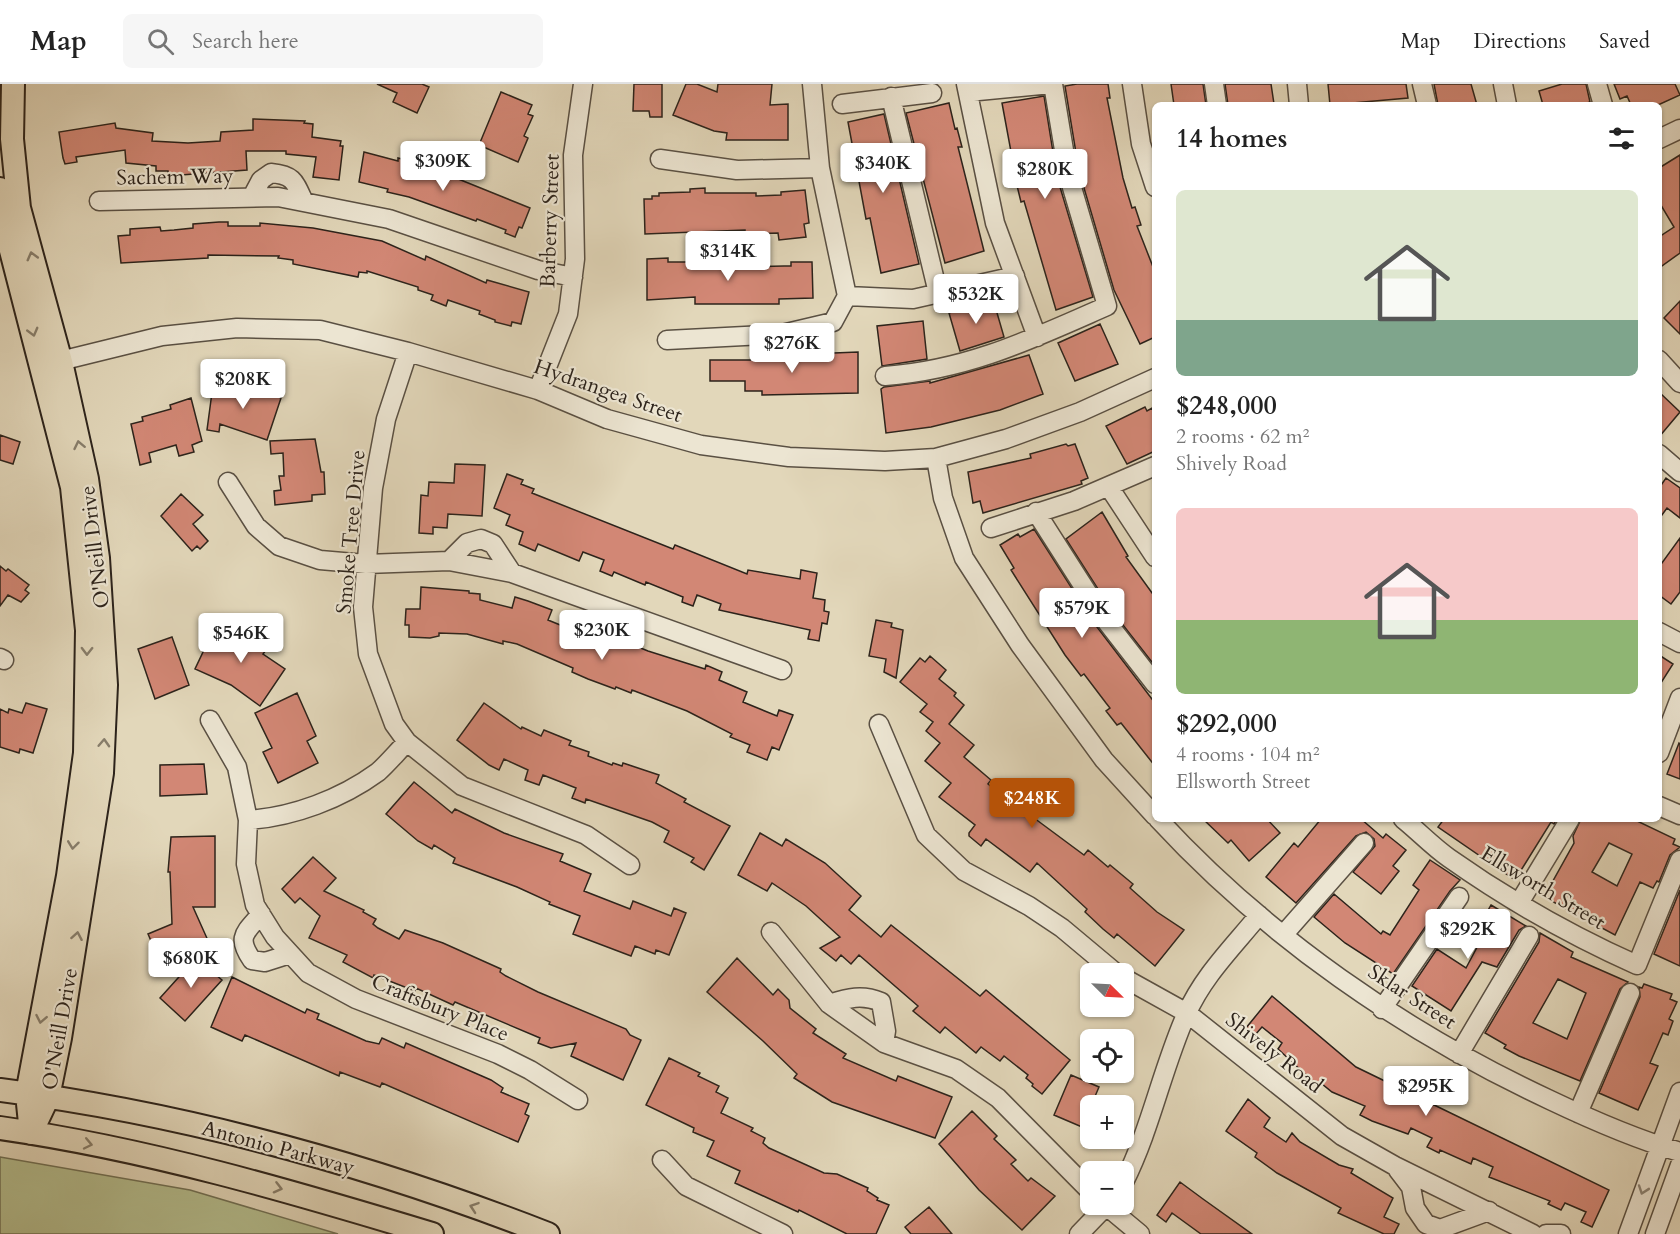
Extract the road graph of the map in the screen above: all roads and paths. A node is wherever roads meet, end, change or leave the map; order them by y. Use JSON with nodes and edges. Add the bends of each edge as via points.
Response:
{"nodes":[{"id":1,"x":13,"y":84,"type":"edge"},
{"id":2,"x":583,"y":84,"type":"edge"},
{"id":3,"x":812,"y":84,"type":"edge"},
{"id":4,"x":1052,"y":84,"type":"edge"},
{"id":5,"x":1132,"y":84,"type":"edge"},
{"id":6,"x":1214,"y":84,"type":"edge"},
{"id":7,"x":1297,"y":84,"type":"edge"},
{"id":8,"x":1422,"y":84,"type":"edge"},
{"id":9,"x":1503,"y":84,"type":"edge"},
{"id":10,"x":1596,"y":84,"type":"edge"},
{"id":11,"x":967,"y":88,"type":"edge"},
{"id":12,"x":932,"y":93,"type":"dead end"},
{"id":13,"x":891,"y":97,"type":"junction"},
{"id":14,"x":1217,"y":102,"type":"edge"},
{"id":15,"x":1299,"y":102,"type":"edge"},
{"id":16,"x":1426,"y":102,"type":"edge"},
{"id":17,"x":1506,"y":102,"type":"edge"},
{"id":18,"x":1603,"y":102,"type":"edge"},
{"id":19,"x":842,"y":104,"type":"dead end"},
{"id":20,"x":1680,"y":129,"type":"edge"},
{"id":21,"x":1662,"y":138,"type":"edge"},
{"id":22,"x":660,"y":159,"type":"dead end"},
{"id":23,"x":820,"y":168,"type":"junction"},
{"id":24,"x":1152,"y":178,"type":"edge"},
{"id":25,"x":0,"y":189,"type":"edge"},
{"id":26,"x":99,"y":201,"type":"dead end"},
{"id":27,"x":1015,"y":276,"type":"junction"},
{"id":28,"x":573,"y":278,"type":"junction"},
{"id":29,"x":938,"y":293,"type":"junction"},
{"id":30,"x":847,"y":296,"type":"junction"},
{"id":31,"x":1037,"y":337,"type":"junction"},
{"id":32,"x":667,"y":340,"type":"dead end"},
{"id":33,"x":408,"y":352,"type":"junction"},
{"id":34,"x":1662,"y":363,"type":"edge"},
{"id":35,"x":51,"y":364,"type":"junction"},
{"id":36,"x":885,"y":376,"type":"dead end"},
{"id":37,"x":1678,"y":377,"type":"edge"},
{"id":38,"x":1152,"y":379,"type":"edge"},
{"id":39,"x":538,"y":390,"type":"junction"},
{"id":40,"x":936,"y":458,"type":"junction"},
{"id":41,"x":1152,"y":467,"type":"edge"},
{"id":42,"x":228,"y":482,"type":"dead end"},
{"id":43,"x":1109,"y":487,"type":"junction"},
{"id":44,"x":1036,"y":512,"type":"junction"},
{"id":45,"x":991,"y":528,"type":"dead end"},
{"id":46,"x":1152,"y":552,"type":"edge"},
{"id":47,"x":448,"y":561,"type":"junction"},
{"id":48,"x":366,"y":564,"type":"junction"},
{"id":49,"x":512,"y":573,"type":"junction"},
{"id":50,"x":1662,"y":634,"type":"edge"},
{"id":51,"x":1680,"y":643,"type":"edge"},
{"id":52,"x":782,"y":670,"type":"dead end"},
{"id":53,"x":1152,"y":680,"type":"edge"},
{"id":54,"x":1680,"y":698,"type":"edge"},
{"id":55,"x":210,"y":720,"type":"dead end"},
{"id":56,"x":879,"y":724,"type":"dead end"},
{"id":57,"x":407,"y":741,"type":"junction"},
{"id":58,"x":1662,"y":745,"type":"edge"},
{"id":59,"x":1662,"y":807,"type":"edge"},
{"id":60,"x":1152,"y":810,"type":"edge"},
{"id":61,"x":1680,"y":815,"type":"edge"},
{"id":62,"x":248,"y":820,"type":"junction"},
{"id":63,"x":1164,"y":822,"type":"edge"},
{"id":64,"x":1412,"y":822,"type":"edge"},
{"id":65,"x":1568,"y":822,"type":"edge"},
{"id":66,"x":1364,"y":843,"type":"dead end"},
{"id":67,"x":1680,"y":860,"type":"edge"},
{"id":68,"x":630,"y":865,"type":"dead end"},
{"id":69,"x":1460,"y":897,"type":"dead end"},
{"id":70,"x":1519,"y":903,"type":"junction"},
{"id":71,"x":261,"y":914,"type":"junction"},
{"id":72,"x":1259,"y":915,"type":"junction"},
{"id":73,"x":771,"y":932,"type":"dead end"},
{"id":74,"x":1284,"y":934,"type":"junction"},
{"id":75,"x":1529,"y":936,"type":"dead end"},
{"id":76,"x":290,"y":954,"type":"junction"},
{"id":77,"x":1104,"y":963,"type":"edge"},
{"id":78,"x":1134,"y":984,"type":"edge"},
{"id":79,"x":1630,"y":993,"type":"dead end"},
{"id":80,"x":829,"y":1004,"type":"junction"},
{"id":81,"x":1382,"y":1009,"type":"junction"},
{"id":82,"x":1187,"y":1013,"type":"junction"},
{"id":83,"x":884,"y":1043,"type":"junction"},
{"id":84,"x":1459,"y":1054,"type":"junction"},
{"id":85,"x":0,"y":1090,"type":"edge"},
{"id":86,"x":1680,"y":1092,"type":"edge"},
{"id":87,"x":38,"y":1096,"type":"junction"},
{"id":88,"x":578,"y":1100,"type":"dead end"},
{"id":89,"x":1578,"y":1113,"type":"junction"},
{"id":90,"x":0,"y":1128,"type":"edge"},
{"id":91,"x":30,"y":1133,"type":"junction"},
{"id":92,"x":1659,"y":1146,"type":"junction"},
{"id":93,"x":1680,"y":1152,"type":"edge"},
{"id":94,"x":662,"y":1161,"type":"dead end"},
{"id":95,"x":1133,"y":1161,"type":"edge"},
{"id":96,"x":1680,"y":1164,"type":"edge"},
{"id":97,"x":1395,"y":1166,"type":"junction"},
{"id":98,"x":1080,"y":1181,"type":"edge"},
{"id":99,"x":1489,"y":1211,"type":"junction"},
{"id":100,"x":1097,"y":1215,"type":"edge"},
{"id":101,"x":1118,"y":1215,"type":"edge"},
{"id":102,"x":432,"y":1234,"type":"edge"},
{"id":103,"x":548,"y":1234,"type":"edge"},
{"id":104,"x":783,"y":1234,"type":"edge"},
{"id":105,"x":1079,"y":1234,"type":"edge"},
{"id":106,"x":1140,"y":1234,"type":"edge"},
{"id":107,"x":1533,"y":1234,"type":"edge"},
{"id":108,"x":1546,"y":1234,"type":"edge"},
{"id":109,"x":1561,"y":1234,"type":"edge"},
{"id":110,"x":1628,"y":1234,"type":"edge"},
{"id":111,"x":1655,"y":1234,"type":"edge"}],
"edges":[{"from":35,"to":1,"type":"main road","name":"O'Neill Drive","one_way":true,"via":[[19,208],[12,139]]},
{"from":2,"to":28,"type":"street","name":"Barberry Street","via":[[573,155]]},
{"from":3,"to":23,"type":"street"},
{"from":4,"to":11,"type":"street"},
{"from":4,"to":31,"type":"street","via":[[1068,174],[1107,306]]},
{"from":5,"to":24,"type":"street","via":[[1141,144]]},
{"from":6,"to":14,"type":"street"},
{"from":7,"to":15,"type":"street"},
{"from":8,"to":16,"type":"street"},
{"from":9,"to":17,"type":"street"},
{"from":10,"to":18,"type":"street"},
{"from":11,"to":27,"type":"street","via":[[995,223]]},
{"from":12,"to":13,"type":"street"},
{"from":13,"to":19,"type":"street"},
{"from":13,"to":29,"type":"street"},
{"from":20,"to":21,"type":"street"},
{"from":22,"to":23,"type":"street","via":[[737,170]]},
{"from":23,"to":30,"type":"street"},
{"from":25,"to":35,"type":"main road","name":"O'Neill Drive","one_way":true,"via":[[7,235]]},
{"from":26,"to":28,"type":"street","name":"Sachem Way","via":[[278,197],[388,219],[538,270]]},
{"from":27,"to":29,"type":"street"},
{"from":27,"to":31,"type":"street"},
{"from":28,"to":39,"type":"street","name":"Barberry Street","via":[[568,314]]},
{"from":29,"to":30,"type":"street","via":[[913,299]]},
{"from":30,"to":32,"type":"street","via":[[833,322],[782,334]]},
{"from":31,"to":36,"type":"street","via":[[974,361],[922,373]]},
{"from":33,"to":35,"type":"street","name":"Hydrangea Street","via":[[320,330],[237,328],[162,336]]},
{"from":33,"to":39,"type":"street","name":"Hydrangea Street"},
{"from":33,"to":48,"type":"street","name":"Smoke Tree Drive","via":[[386,420],[373,488]]},
{"from":34,"to":37,"type":"street"},
{"from":35,"to":87,"type":"main road","name":"O'Neill Drive","via":[[72,487],[87,630],[85,753]]},
{"from":38,"to":40,"type":"street","name":"Hydrangea Street","via":[[1006,439]]},
{"from":39,"to":40,"type":"street","name":"Hydrangea Street","via":[[607,419],[701,445],[789,457],[885,461]]},
{"from":40,"to":60,"type":"street","name":"Sklar Street","via":[[943,498],[964,558],[1020,645],[1104,760]]},
{"from":41,"to":43,"type":"street"},
{"from":42,"to":48,"type":"street","via":[[256,526],[279,546],[320,560]]},
{"from":43,"to":44,"type":"street"},
{"from":43,"to":46,"type":"street"},
{"from":44,"to":45,"type":"street"},
{"from":44,"to":53,"type":"street","via":[[1103,617]]},
{"from":47,"to":48,"type":"street"},
{"from":47,"to":49,"type":"street"},
{"from":47,"to":49,"type":"street","via":[[467,543],[481,539],[493,544]]},
{"from":48,"to":57,"type":"street","name":"Smoke Tree Drive","via":[[363,607],[368,654],[394,724]]},
{"from":49,"to":52,"type":"street"},
{"from":50,"to":51,"type":"street"},
{"from":54,"to":58,"type":"street"},
{"from":55,"to":62,"type":"street","name":"Craftsbury Place","via":[[237,767]]},
{"from":56,"to":77,"type":"street","via":[[926,835],[964,871],[1029,906]]},
{"from":57,"to":62,"type":"street","via":[[378,771],[329,800],[278,818]]},
{"from":57,"to":68,"type":"street","name":"Smoke Tree Drive","via":[[462,786],[586,835]]},
{"from":59,"to":61,"type":"street"},
{"from":62,"to":71,"type":"street","name":"Craftsbury Place","via":[[246,864],[255,905]]},
{"from":63,"to":72,"type":"street","name":"Sklar Street"},
{"from":64,"to":70,"type":"street","name":"Ellsworth Street","via":[[1447,857]]},
{"from":65,"to":70,"type":"street"},
{"from":66,"to":74,"type":"street"},
{"from":67,"to":70,"type":"street","name":"Ellsworth Street","via":[[1637,965],[1593,946]]},
{"from":69,"to":81,"type":"street"},
{"from":71,"to":76,"type":"street","name":"Craftsbury Place"},
{"from":71,"to":76,"type":"street","via":[[244,934],[243,946],[252,960],[265,962]]},
{"from":72,"to":74,"type":"street","name":"Sklar Street"},
{"from":72,"to":82,"type":"street","via":[[1206,979]]},
{"from":73,"to":80,"type":"street"},
{"from":74,"to":81,"type":"street","name":"Sklar Street"},
{"from":75,"to":84,"type":"street"},
{"from":76,"to":88,"type":"street","name":"Craftsbury Place","via":[[308,973],[356,999],[498,1054]]},
{"from":78,"to":82,"type":"street","name":"Shively Road"},
{"from":79,"to":89,"type":"street"},
{"from":80,"to":83,"type":"street"},
{"from":80,"to":83,"type":"street","via":[[867,996],[881,1002]]},
{"from":81,"to":84,"type":"street","name":"Sklar Street"},
{"from":82,"to":95,"type":"street"},
{"from":82,"to":97,"type":"street","name":"Shively Road","via":[[1342,1136]]},
{"from":83,"to":98,"type":"street","via":[[956,1069],[998,1098]]},
{"from":84,"to":89,"type":"street","name":"Sklar Street"},
{"from":85,"to":87,"type":"main road","name":"Antonio Parkway"},
{"from":86,"to":92,"type":"street"},
{"from":87,"to":91,"type":"main road","name":"O'Neill Drive"},
{"from":103,"to":87,"type":"main road","name":"Antonio Parkway","one_way":true,"via":[[388,1178],[244,1137]]},
{"from":89,"to":92,"type":"street","name":"Sklar Street"},
{"from":90,"to":91,"type":"main road","name":"Antonio Parkway"},
{"from":91,"to":102,"type":"main road","name":"Antonio Parkway","one_way":true,"via":[[173,1162]]},
{"from":92,"to":93,"type":"street","name":"Sklar Street"},
{"from":92,"to":110,"type":"street","one_way":true},
{"from":94,"to":104,"type":"street","via":[[686,1186]]},
{"from":96,"to":111,"type":"street"},
{"from":97,"to":99,"type":"street","name":"Shively Road"},
{"from":97,"to":99,"type":"street","name":"Shively Road","via":[[1412,1187],[1415,1208],[1426,1224],[1440,1229]]},
{"from":99,"to":107,"type":"street","name":"Shively Road"},
{"from":100,"to":105,"type":"street"},
{"from":101,"to":106,"type":"street"},
{"from":108,"to":109,"type":"street"}]}
